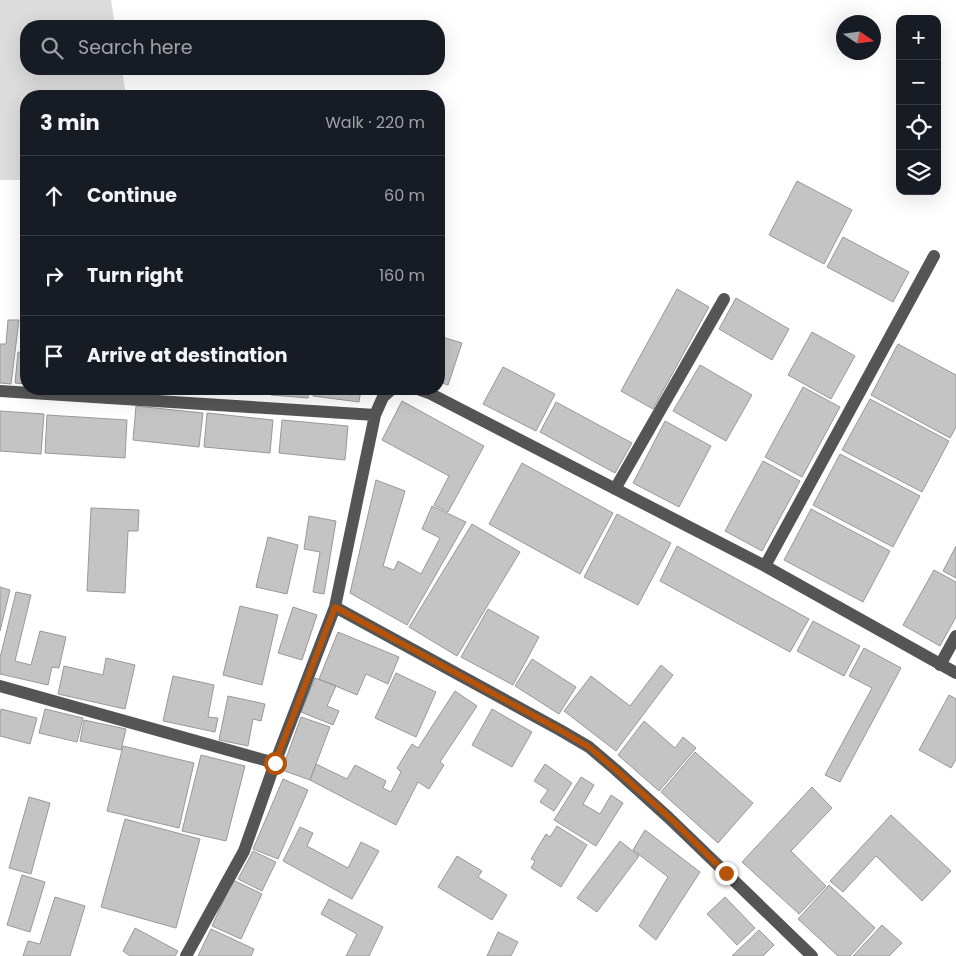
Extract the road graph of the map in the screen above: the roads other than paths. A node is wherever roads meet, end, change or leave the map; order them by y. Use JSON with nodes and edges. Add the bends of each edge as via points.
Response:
{"nodes":[{"id":1,"x":934,"y":256,"type":"dead end"},
{"id":2,"x":724,"y":299,"type":"dead end"},
{"id":3,"x":0,"y":391,"type":"edge"},
{"id":4,"x":20,"y":392,"type":"edge"},
{"id":5,"x":60,"y":395,"type":"edge"},
{"id":6,"x":385,"y":395,"type":"edge"},
{"id":7,"x":434,"y":395,"type":"edge"},
{"id":8,"x":375,"y":416,"type":"junction"},
{"id":9,"x":615,"y":489,"type":"junction"},
{"id":10,"x":765,"y":566,"type":"junction"},
{"id":11,"x":335,"y":607,"type":"junction"},
{"id":12,"x":956,"y":636,"type":"edge"},
{"id":13,"x":940,"y":665,"type":"junction"},
{"id":14,"x":956,"y":673,"type":"edge"},
{"id":15,"x":0,"y":686,"type":"edge"},
{"id":16,"x":275,"y":763,"type":"junction"},
{"id":17,"x":186,"y":956,"type":"edge"},
{"id":18,"x":812,"y":956,"type":"edge"}],
"edges":[{"from":1,"to":10,"type":"street"},
{"from":2,"to":9,"type":"street"},
{"from":3,"to":4,"type":"street"},
{"from":5,"to":8,"type":"street"},
{"from":6,"to":8,"type":"street"},
{"from":7,"to":9,"type":"street"},
{"from":8,"to":11,"type":"street"},
{"from":9,"to":10,"type":"street"},
{"from":10,"to":13,"type":"street"},
{"from":11,"to":16,"type":"street"},
{"from":11,"to":18,"type":"street","via":[[589,747],[670,818]]},
{"from":12,"to":13,"type":"street"},
{"from":13,"to":14,"type":"street"},
{"from":15,"to":16,"type":"street"},
{"from":16,"to":17,"type":"street","via":[[244,851]]}]}
